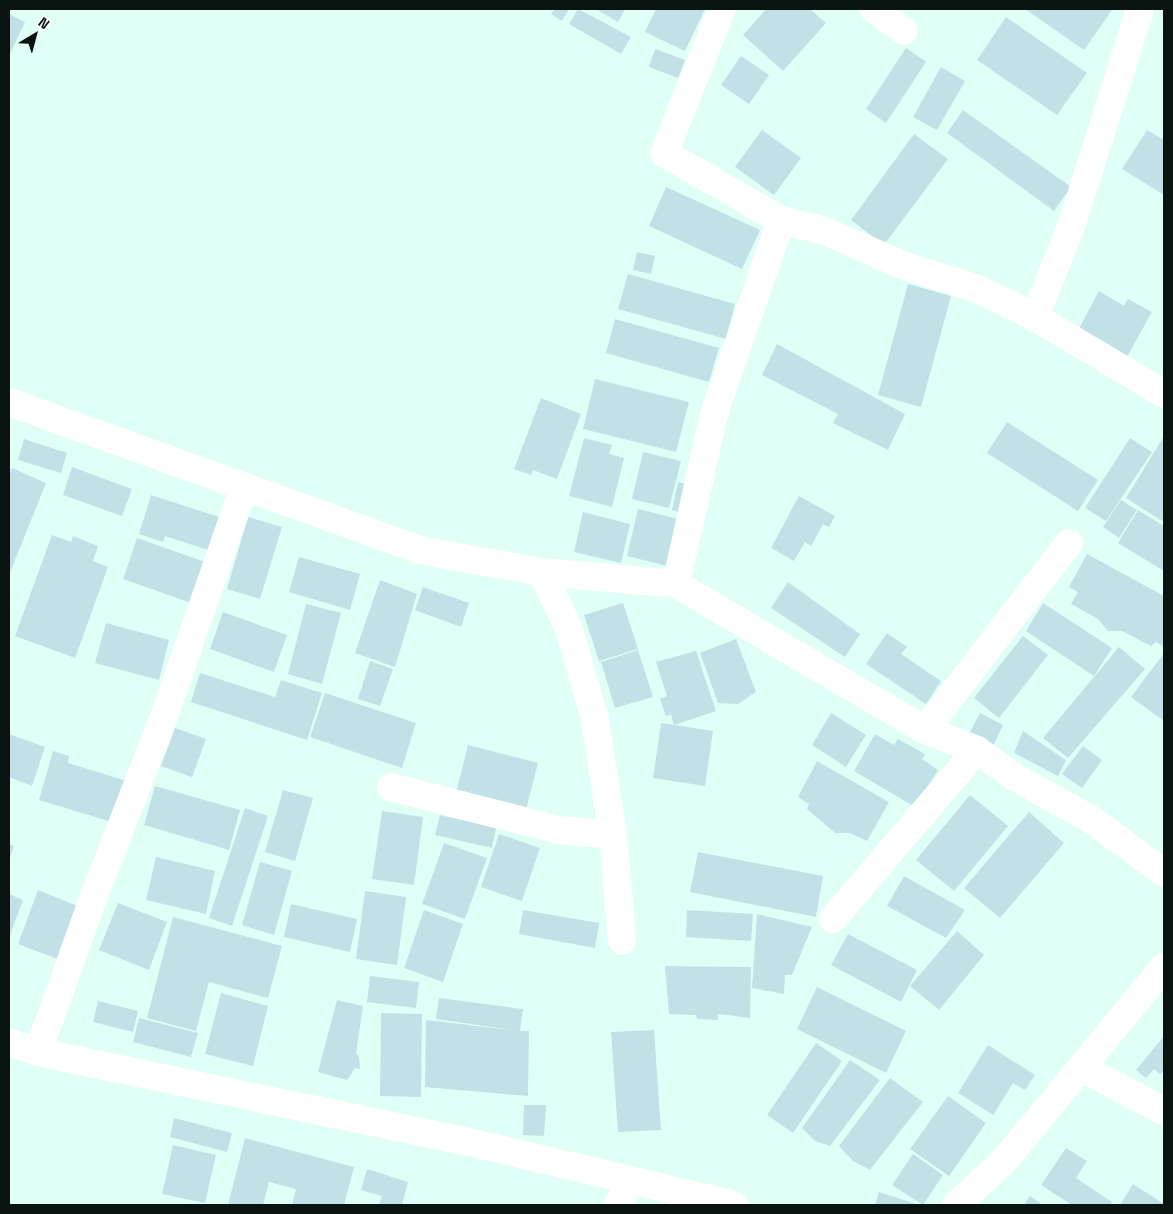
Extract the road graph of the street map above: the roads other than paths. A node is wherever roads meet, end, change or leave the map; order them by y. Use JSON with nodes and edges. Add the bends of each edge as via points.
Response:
{"nodes":[{"id":1,"x":722,"y":9,"type":"edge"},
{"id":2,"x":874,"y":9,"type":"edge"},
{"id":3,"x":1140,"y":9,"type":"edge"},
{"id":4,"x":904,"y":31,"type":"dead end"},
{"id":5,"x":780,"y":220,"type":"junction"},
{"id":6,"x":1035,"y":317,"type":"junction"},
{"id":7,"x":1164,"y":394,"type":"edge"},
{"id":8,"x":9,"y":402,"type":"edge"},
{"id":9,"x":244,"y":487,"type":"junction"},
{"id":10,"x":1069,"y":543,"type":"dead end"},
{"id":11,"x":542,"y":572,"type":"junction"},
{"id":12,"x":676,"y":584,"type":"junction"},
{"id":13,"x":926,"y":730,"type":"junction"},
{"id":14,"x":977,"y":750,"type":"junction"},
{"id":15,"x":391,"y":787,"type":"dead end"},
{"id":16,"x":613,"y":835,"type":"junction"},
{"id":17,"x":1164,"y":873,"type":"edge"},
{"id":18,"x":832,"y":919,"type":"dead end"},
{"id":19,"x":622,"y":940,"type":"dead end"},
{"id":20,"x":1164,"y":966,"type":"edge"},
{"id":21,"x":9,"y":1042,"type":"edge"},
{"id":22,"x":38,"y":1052,"type":"junction"},
{"id":23,"x":1082,"y":1068,"type":"junction"},
{"id":24,"x":1164,"y":1110,"type":"edge"},
{"id":25,"x":624,"y":1194,"type":"edge"},
{"id":26,"x":735,"y":1205,"type":"edge"},
{"id":27,"x":956,"y":1205,"type":"edge"}],
"edges":[{"from":1,"to":5,"type":"street","via":[[664,153]]},
{"from":2,"to":4,"type":"street"},
{"from":3,"to":6,"type":"street","via":[[1072,224]]},
{"from":5,"to":6,"type":"street","via":[[825,231],[904,266],[978,289]]},
{"from":5,"to":12,"type":"street","via":[[714,414]]},
{"from":6,"to":7,"type":"street"},
{"from":8,"to":9,"type":"street"},
{"from":9,"to":11,"type":"street","via":[[419,550]]},
{"from":9,"to":22,"type":"street","via":[[166,711]]},
{"from":10,"to":13,"type":"street"},
{"from":11,"to":12,"type":"street"},
{"from":11,"to":16,"type":"street","via":[[569,629],[595,719]]},
{"from":12,"to":13,"type":"street"},
{"from":13,"to":14,"type":"street"},
{"from":14,"to":17,"type":"street","via":[[1012,776],[1092,820]]},
{"from":14,"to":18,"type":"street"},
{"from":15,"to":16,"type":"street","via":[[559,830]]},
{"from":16,"to":19,"type":"street"},
{"from":20,"to":23,"type":"street"},
{"from":21,"to":22,"type":"street"},
{"from":22,"to":25,"type":"street","via":[[468,1142]]},
{"from":23,"to":24,"type":"street"},
{"from":23,"to":27,"type":"street","via":[[1004,1162]]},
{"from":25,"to":26,"type":"street"}]}
